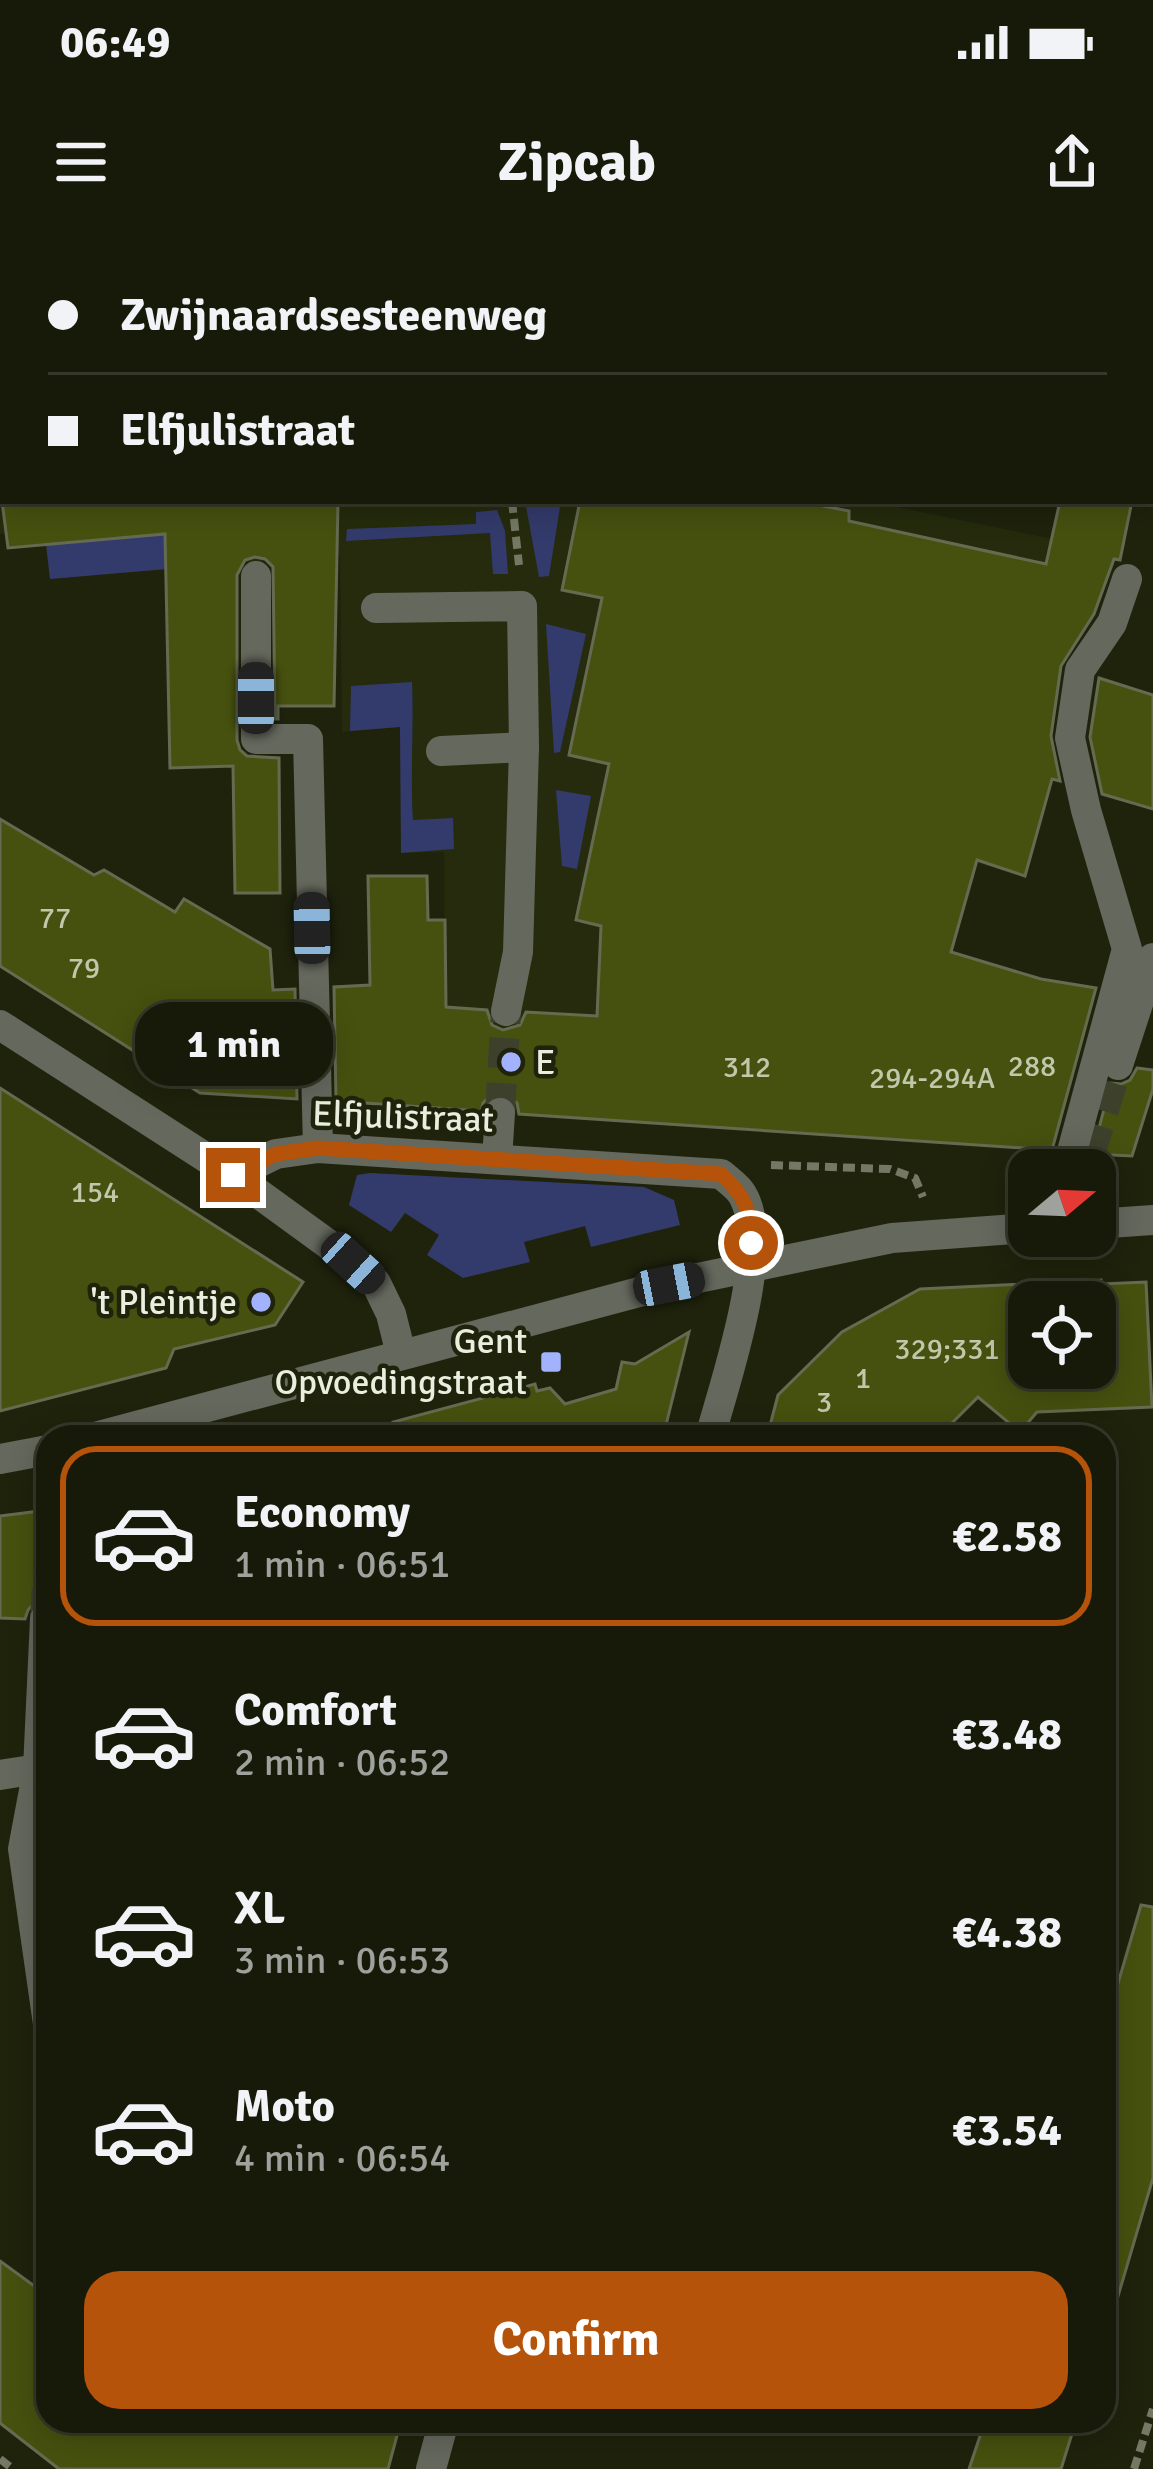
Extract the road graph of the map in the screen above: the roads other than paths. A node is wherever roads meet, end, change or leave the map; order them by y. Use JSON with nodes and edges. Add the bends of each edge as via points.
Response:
{"nodes":[{"id":1,"x":256,"y":576,"type":"dead end"},
{"id":2,"x":1127,"y":579,"type":"dead end"},
{"id":3,"x":376,"y":608,"type":"dead end"},
{"id":4,"x":524,"y":747,"type":"junction"},
{"id":5,"x":441,"y":751,"type":"dead end"},
{"id":6,"x":1153,"y":958,"type":"edge"},
{"id":7,"x":506,"y":1011,"type":"tunnel mouth"},
{"id":8,"x":0,"y":1025,"type":"edge"},
{"id":9,"x":1118,"y":1064,"type":"tunnel mouth"},
{"id":10,"x":500,"y":1113,"type":"tunnel mouth"},
{"id":11,"x":318,"y":1148,"type":"junction"},
{"id":12,"x":1084,"y":1149,"type":"edge"},
{"id":13,"x":497,"y":1160,"type":"junction"},
{"id":14,"x":233,"y":1175,"type":"junction"},
{"id":15,"x":1153,"y":1220,"type":"edge"},
{"id":16,"x":1116,"y":1223,"type":"edge"},
{"id":17,"x":1008,"y":1229,"type":"edge"},
{"id":18,"x":752,"y":1268,"type":"junction"},
{"id":19,"x":401,"y":1354,"type":"junction"},
{"id":20,"x":139,"y":1425,"type":"edge"},
{"id":21,"x":713,"y":1425,"type":"edge"},
{"id":22,"x":36,"y":1452,"type":"edge"},
{"id":23,"x":0,"y":1460,"type":"edge"},
{"id":24,"x":36,"y":1769,"type":"edge"},
{"id":25,"x":0,"y":1775,"type":"edge"},
{"id":26,"x":36,"y":1780,"type":"edge"},
{"id":27,"x":36,"y":1886,"type":"edge"},
{"id":28,"x":441,"y":2433,"type":"edge"},
{"id":29,"x":431,"y":2469,"type":"edge"}],
"edges":[{"from":1,"to":11,"type":"street","via":[[256,739],[308,740]]},
{"from":2,"to":12,"type":"street","via":[[1112,622],[1080,670],[1070,738],[1127,949]]},
{"from":3,"to":4,"type":"street","via":[[522,606]]},
{"from":4,"to":5,"type":"street"},
{"from":4,"to":7,"type":"street","via":[[518,952]]},
{"from":6,"to":9,"type":"street"},
{"from":8,"to":14,"type":"street"},
{"from":10,"to":13,"type":"street"},
{"from":11,"to":13,"type":"street","name":"Elfjulistraat"},
{"from":11,"to":14,"type":"street","name":"Elfjulistraat","via":[[276,1154]]},
{"from":13,"to":18,"type":"street","name":"Elfjulistraat","via":[[721,1174],[742,1193],[750,1217]]},
{"from":14,"to":19,"type":"street","via":[[376,1283]]},
{"from":15,"to":16,"type":"street"},
{"from":17,"to":18,"type":"street","via":[[892,1238]]},
{"from":18,"to":19,"type":"street"},
{"from":18,"to":21,"type":"street"},
{"from":19,"to":20,"type":"street"},
{"from":22,"to":23,"type":"street"},
{"from":24,"to":25,"type":"street"},
{"from":26,"to":27,"type":"street","via":[[23,1849]]},
{"from":28,"to":29,"type":"street"}]}
